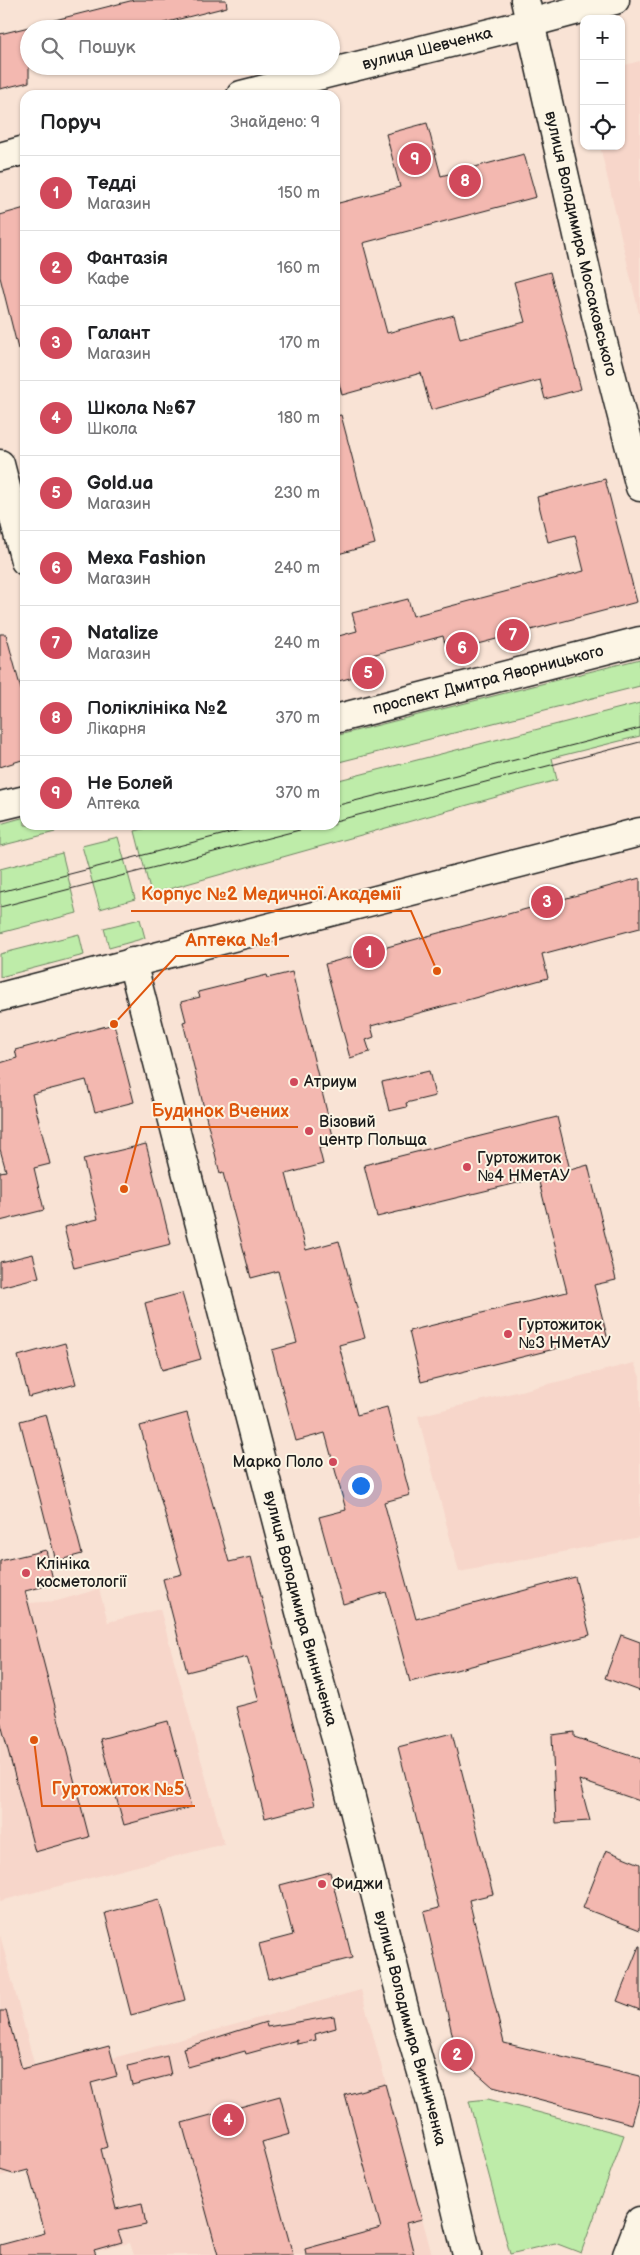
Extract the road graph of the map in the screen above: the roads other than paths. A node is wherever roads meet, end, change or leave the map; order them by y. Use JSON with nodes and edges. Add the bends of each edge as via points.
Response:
{"nodes":[{"id":1,"x":615,"y":0,"type":"edge"},
{"id":2,"x":528,"y":12,"type":"edge"},
{"id":3,"x":340,"y":66,"type":"edge"},
{"id":4,"x":310,"y":75,"type":"edge"},
{"id":5,"x":258,"y":90,"type":"edge"},
{"id":6,"x":20,"y":151,"type":"edge"},
{"id":7,"x":0,"y":157,"type":"edge"},
{"id":8,"x":0,"y":464,"type":"edge"},
{"id":9,"x":640,"y":487,"type":"edge"},
{"id":10,"x":20,"y":542,"type":"edge"},
{"id":11,"x":640,"y":641,"type":"edge"},
{"id":12,"x":340,"y":718,"type":"edge"},
{"id":13,"x":20,"y":801,"type":"edge"},
{"id":14,"x":0,"y":806,"type":"edge"},
{"id":15,"x":640,"y":832,"type":"edge"},
{"id":16,"x":132,"y":962,"type":"junction"},
{"id":17,"x":0,"y":997,"type":"edge"},
{"id":18,"x":640,"y":2220,"type":"edge"},
{"id":19,"x":468,"y":2255,"type":"edge"},
{"id":20,"x":627,"y":2255,"type":"edge"}],
"edges":[{"from":1,"to":2,"type":"street","name":"вулиця Шевченка"},
{"from":2,"to":3,"type":"street","name":"вулиця Шевченка"},
{"from":2,"to":9,"type":"street","name":"вулиця Володимира Моссаковського","via":[[596,315]]},
{"from":4,"to":5,"type":"street","name":"вулиця Шевченка"},
{"from":6,"to":7,"type":"street"},
{"from":8,"to":10,"type":"street"},
{"from":11,"to":12,"type":"street","name":"проспект Дмитра Яворницького"},
{"from":13,"to":14,"type":"street"},
{"from":15,"to":16,"type":"street"},
{"from":16,"to":17,"type":"street"},
{"from":16,"to":19,"type":"street","name":"вулиця Володимира Винниченка"},
{"from":18,"to":20,"type":"street"}]}
